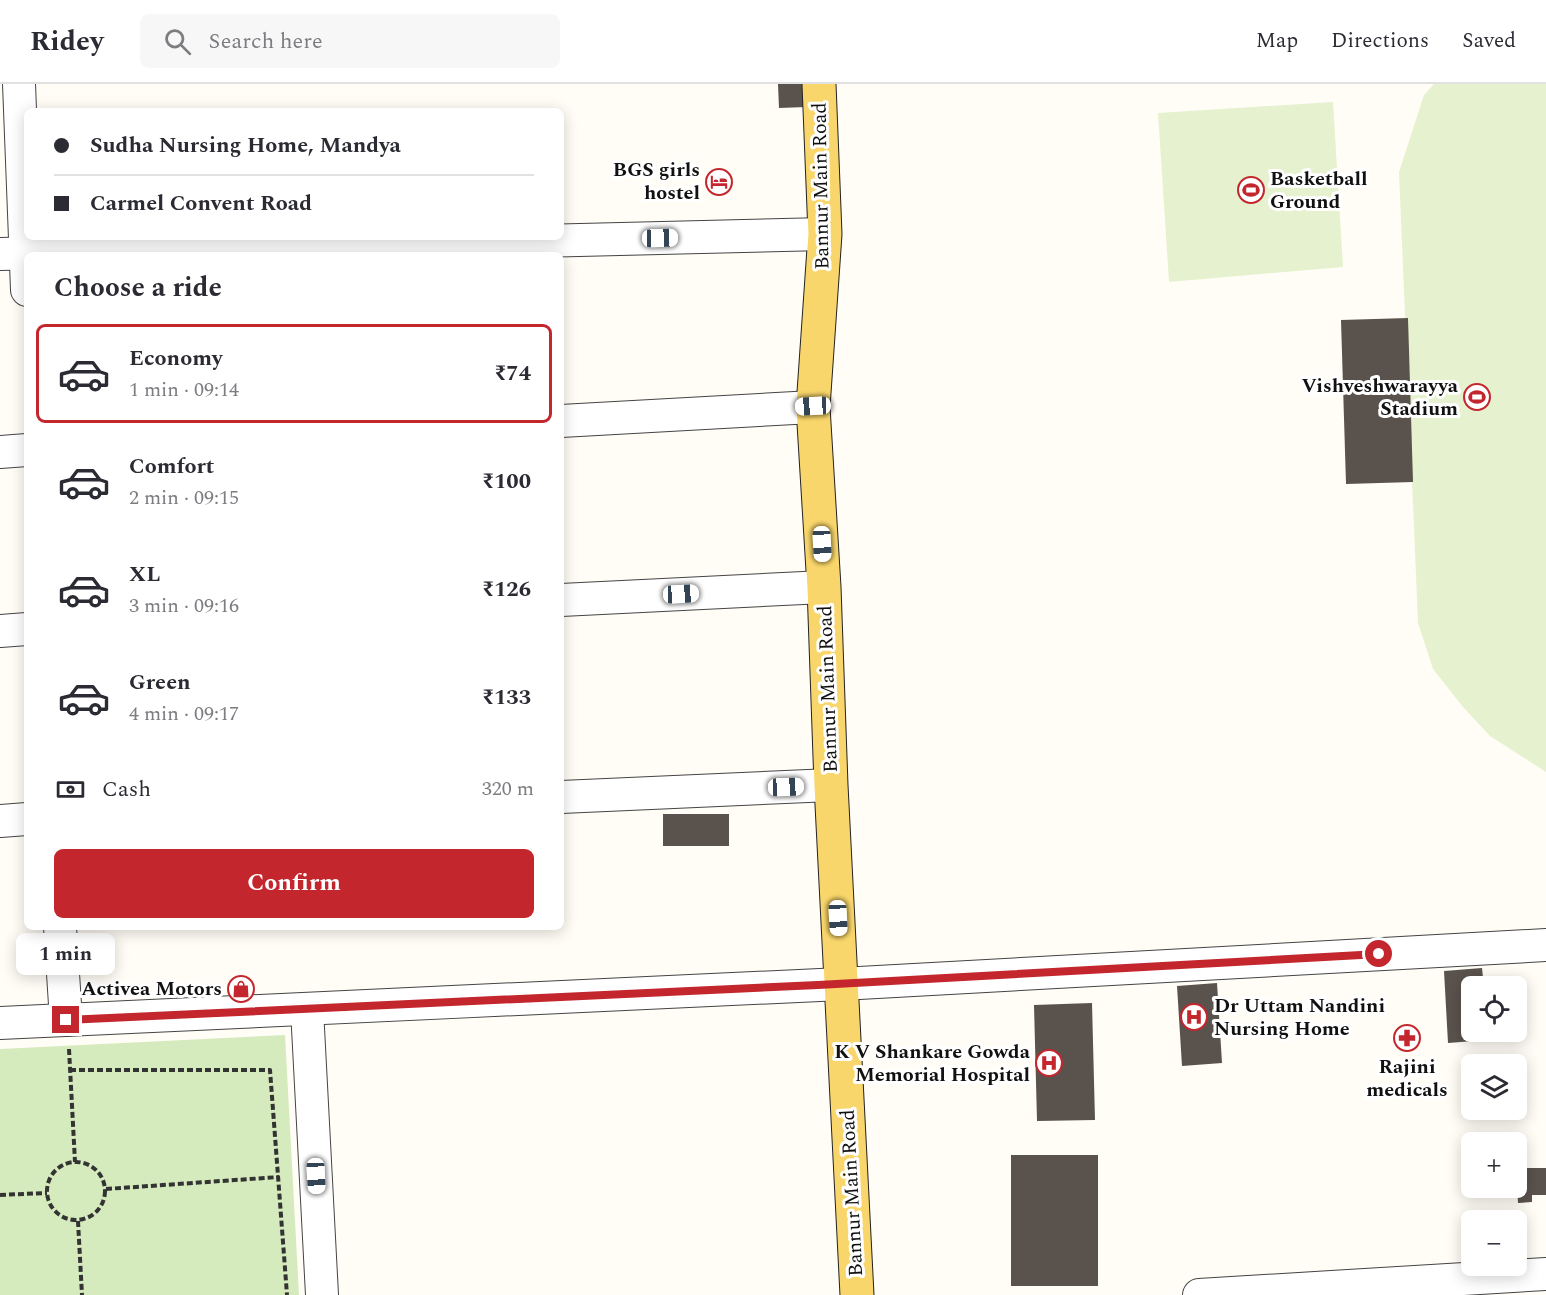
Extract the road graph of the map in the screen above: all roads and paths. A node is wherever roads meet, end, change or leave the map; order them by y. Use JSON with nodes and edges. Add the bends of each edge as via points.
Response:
{"nodes":[{"id":1,"x":19,"y":84,"type":"edge"},
{"id":2,"x":819,"y":84,"type":"edge"},
{"id":3,"x":825,"y":234,"type":"junction"},
{"id":4,"x":56,"y":252,"type":"edge"},
{"id":5,"x":13,"y":253,"type":"edge"},
{"id":6,"x":24,"y":282,"type":"edge"},
{"id":7,"x":813,"y":406,"type":"junction"},
{"id":8,"x":564,"y":421,"type":"edge"},
{"id":9,"x":24,"y":450,"type":"edge"},
{"id":10,"x":0,"y":452,"type":"edge"},
{"id":11,"x":824,"y":587,"type":"junction"},
{"id":12,"x":564,"y":600,"type":"edge"},
{"id":13,"x":24,"y":628,"type":"edge"},
{"id":14,"x":0,"y":631,"type":"edge"},
{"id":15,"x":831,"y":785,"type":"junction"},
{"id":16,"x":564,"y":797,"type":"edge"},
{"id":17,"x":24,"y":819,"type":"edge"},
{"id":18,"x":0,"y":821,"type":"edge"},
{"id":19,"x":60,"y":930,"type":"edge"},
{"id":20,"x":1545,"y":953,"type":"edge"},
{"id":21,"x":841,"y":984,"type":"junction"},
{"id":22,"x":307,"y":1009,"type":"junction"},
{"id":23,"x":66,"y":1020,"type":"junction"},
{"id":24,"x":0,"y":1023,"type":"edge"},
{"id":25,"x":70,"y":1070,"type":"junction"},
{"id":26,"x":75,"y":1162,"type":"junction"},
{"id":27,"x":279,"y":1177,"type":"junction"},
{"id":28,"x":106,"y":1189,"type":"junction"},
{"id":29,"x":47,"y":1192,"type":"junction"},
{"id":30,"x":0,"y":1195,"type":"edge"},
{"id":31,"x":78,"y":1221,"type":"junction"},
{"id":32,"x":1546,"y":1274,"type":"edge"},
{"id":33,"x":82,"y":1295,"type":"edge"},
{"id":34,"x":287,"y":1295,"type":"edge"},
{"id":35,"x":322,"y":1295,"type":"edge"},
{"id":36,"x":857,"y":1295,"type":"edge"},
{"id":37,"x":1199,"y":1295,"type":"edge"}],
"edges":[{"from":1,"to":5,"type":"street"},
{"from":2,"to":3,"type":"main road","name":"Bannur Main Road"},
{"from":3,"to":4,"type":"street"},
{"from":3,"to":7,"type":"main road","name":"Bannur Main Road"},
{"from":5,"to":6,"type":"street"},
{"from":7,"to":8,"type":"street"},
{"from":7,"to":11,"type":"main road","name":"Bannur Main Road"},
{"from":9,"to":10,"type":"street"},
{"from":11,"to":12,"type":"street"},
{"from":11,"to":15,"type":"main road","name":"Bannur Main Road"},
{"from":13,"to":14,"type":"street"},
{"from":15,"to":16,"type":"street"},
{"from":15,"to":21,"type":"main road","name":"Bannur Main Road"},
{"from":17,"to":18,"type":"street"},
{"from":19,"to":23,"type":"street"},
{"from":20,"to":21,"type":"street"},
{"from":21,"to":22,"type":"street"},
{"from":21,"to":36,"type":"main road","name":"Bannur Main Road"},
{"from":22,"to":23,"type":"street"},
{"from":22,"to":35,"type":"street"},
{"from":23,"to":24,"type":"street"},
{"from":23,"to":25,"type":"path"},
{"from":25,"to":26,"type":"path"},
{"from":25,"to":27,"type":"path","via":[[270,1070]]},
{"from":26,"to":28,"type":"path","via":[[96,1169]]},
{"from":26,"to":29,"type":"path","via":[[54,1171]]},
{"from":27,"to":28,"type":"path"},
{"from":27,"to":34,"type":"path"},
{"from":28,"to":31,"type":"path","via":[[105,1201],[98,1211]]},
{"from":29,"to":30,"type":"path"},
{"from":29,"to":31,"type":"path","via":[[49,1204],[57,1213]]},
{"from":31,"to":33,"type":"path"},
{"from":32,"to":37,"type":"street"}]}
